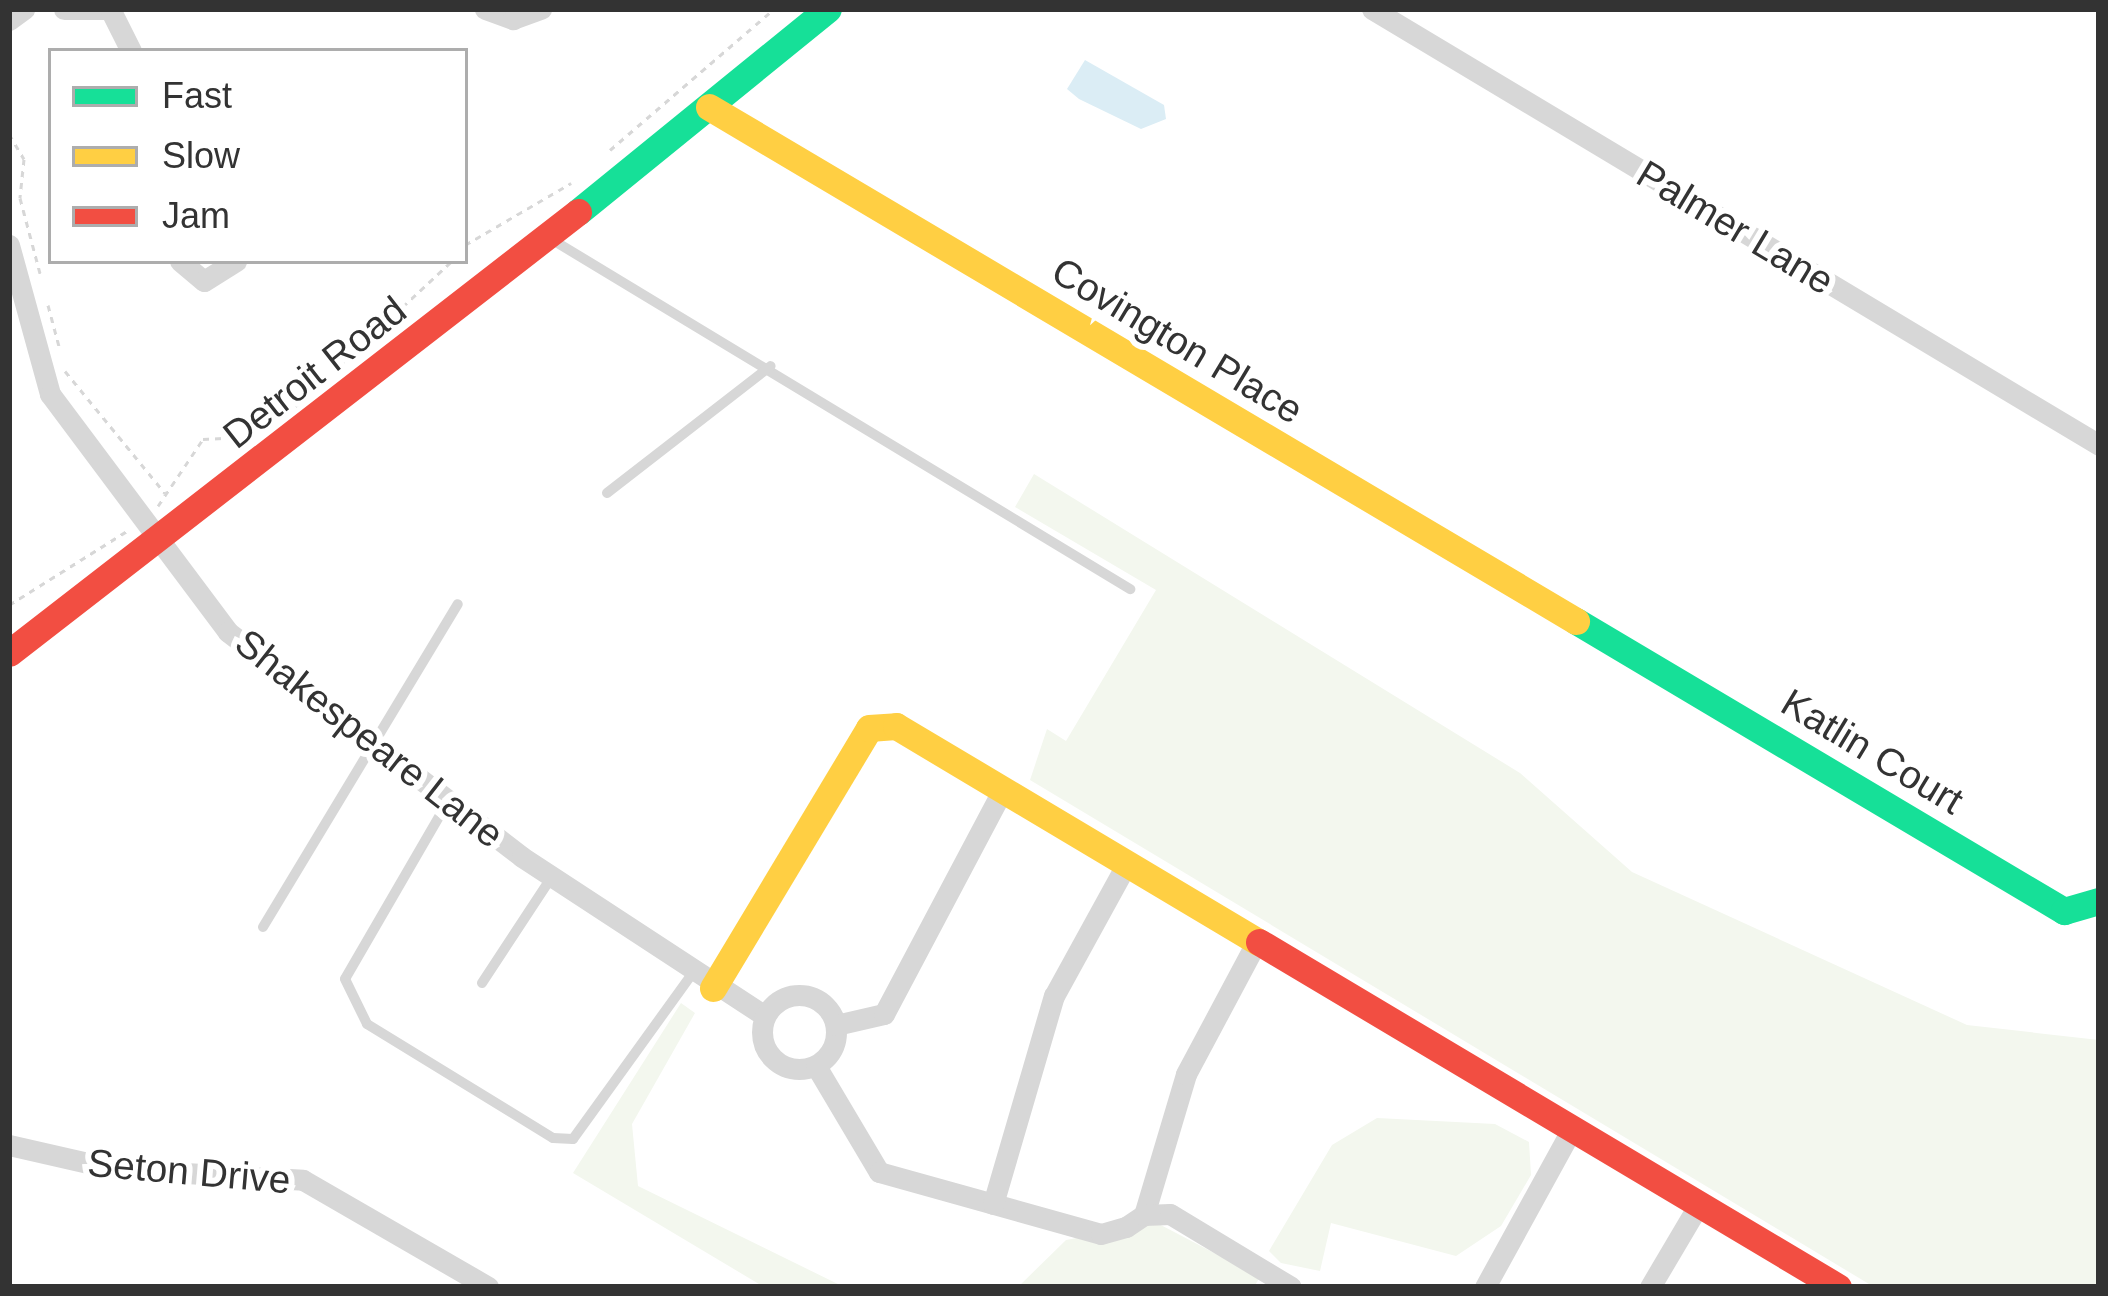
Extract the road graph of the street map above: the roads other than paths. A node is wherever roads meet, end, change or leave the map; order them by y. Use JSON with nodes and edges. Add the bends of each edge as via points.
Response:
{"nodes":[{"id":1,"x":24,"y":9,"type":"edge"},
{"id":2,"x":64,"y":9,"type":"edge"},
{"id":3,"x":107,"y":9,"type":"edge"},
{"id":4,"x":485,"y":9,"type":"edge"},
{"id":5,"x":542,"y":9,"type":"edge"},
{"id":6,"x":828,"y":9,"type":"edge"},
{"id":7,"x":1372,"y":9,"type":"edge"},
{"id":8,"x":9,"y":20,"type":"edge"},
{"id":9,"x":129,"y":48,"type":"edge"},
{"id":10,"x":709,"y":107,"type":"junction"},
{"id":11,"x":548,"y":238,"type":"junction"},
{"id":12,"x":9,"y":245,"type":"edge"},
{"id":13,"x":184,"y":264,"type":"edge"},
{"id":14,"x":231,"y":264,"type":"edge"},
{"id":15,"x":771,"y":366,"type":"junction"},
{"id":16,"x":2099,"y":446,"type":"edge"},
{"id":17,"x":607,"y":493,"type":"dead end"},
{"id":18,"x":160,"y":540,"type":"junction"},
{"id":19,"x":1130,"y":589,"type":"dead end"},
{"id":20,"x":458,"y":604,"type":"dead end"},
{"id":21,"x":1607,"y":640,"type":"joint"},
{"id":22,"x":9,"y":652,"type":"edge"},
{"id":23,"x":371,"y":747,"type":"junction"},
{"id":24,"x":1003,"y":789,"type":"junction"},
{"id":25,"x":446,"y":803,"type":"junction"},
{"id":26,"x":1127,"y":863,"type":"junction"},
{"id":27,"x":551,"y":878,"type":"junction"},
{"id":28,"x":2099,"y":901,"type":"edge"},
{"id":29,"x":263,"y":927,"type":"dead end"},
{"id":30,"x":1257,"y":941,"type":"junction"},
{"id":31,"x":702,"y":981,"type":"junction"},
{"id":32,"x":482,"y":983,"type":"dead end"},
{"id":33,"x":765,"y":1016,"type":"junction"},
{"id":34,"x":836,"y":1024,"type":"junction"},
{"id":35,"x":816,"y":1066,"type":"junction"},
{"id":36,"x":1573,"y":1129,"type":"junction"},
{"id":37,"x":9,"y":1145,"type":"edge"},
{"id":38,"x":993,"y":1204,"type":"junction"},
{"id":39,"x":1699,"y":1204,"type":"junction"},
{"id":40,"x":1144,"y":1215,"type":"junction"},
{"id":41,"x":1266,"y":1281,"type":"edge"},
{"id":42,"x":1831,"y":1285,"type":"edge"},
{"id":43,"x":488,"y":1287,"type":"edge"},
{"id":44,"x":1292,"y":1287,"type":"edge"},
{"id":45,"x":1485,"y":1287,"type":"edge"},
{"id":46,"x":1650,"y":1287,"type":"edge"}],
"edges":[{"from":1,"to":8,"type":"street"},
{"from":2,"to":3,"type":"street"},
{"from":3,"to":9,"type":"street"},
{"from":4,"to":5,"type":"street","via":[[513,19]]},
{"from":6,"to":10,"type":"street","name":"Detroit Road"},
{"from":7,"to":16,"type":"street","name":"Palmer Lane"},
{"from":10,"to":11,"type":"street","name":"Detroit Road"},
{"from":10,"to":21,"type":"street","name":"Covington Place"},
{"from":11,"to":15,"type":"lane"},
{"from":11,"to":18,"type":"street","name":"Detroit Road"},
{"from":12,"to":18,"type":"street","name":"Shakespeare Lane","via":[[41,377]]},
{"from":13,"to":14,"type":"street","via":[[204,281]]},
{"from":15,"to":17,"type":"lane"},
{"from":15,"to":19,"type":"lane"},
{"from":18,"to":22,"type":"street","name":"Detroit Road"},
{"from":18,"to":23,"type":"street","name":"Shakespeare Lane","via":[[254,657]]},
{"from":20,"to":23,"type":"lane"},
{"from":21,"to":28,"type":"street","name":"Katlin Court","via":[[2065,911]]},
{"from":23,"to":25,"type":"street","name":"Shakespeare Lane"},
{"from":23,"to":29,"type":"lane"},
{"from":24,"to":26,"type":"street"},
{"from":24,"to":31,"type":"street","via":[[896,726],[869,728]]},
{"from":24,"to":34,"type":"street","via":[[884,1014]]},
{"from":25,"to":27,"type":"street","name":"Shakespeare Lane"},
{"from":25,"to":31,"type":"lane","via":[[345,979],[367,1024],[553,1138],[574,1139]]},
{"from":26,"to":30,"type":"street"},
{"from":26,"to":38,"type":"street","via":[[1054,996]]},
{"from":27,"to":31,"type":"street","name":"Shakespeare Lane"},
{"from":27,"to":32,"type":"lane"},
{"from":30,"to":36,"type":"street"},
{"from":30,"to":40,"type":"street","via":[[1186,1074]]},
{"from":31,"to":33,"type":"street","name":"Shakespeare Lane"},
{"from":33,"to":34,"type":"street","via":[[801,995]]},
{"from":33,"to":35,"type":"street","via":[[775,1060]]},
{"from":34,"to":35,"type":"street"},
{"from":35,"to":38,"type":"street","via":[[879,1172]]},
{"from":36,"to":39,"type":"street"},
{"from":36,"to":45,"type":"street"},
{"from":37,"to":43,"type":"street","name":"Seton Drive","via":[[115,1169],[303,1180]]},
{"from":38,"to":40,"type":"street","via":[[1101,1234]]},
{"from":39,"to":42,"type":"street"},
{"from":39,"to":46,"type":"street"},
{"from":40,"to":41,"type":"street","via":[[1170,1214]]},
{"from":41,"to":44,"type":"street"}]}
